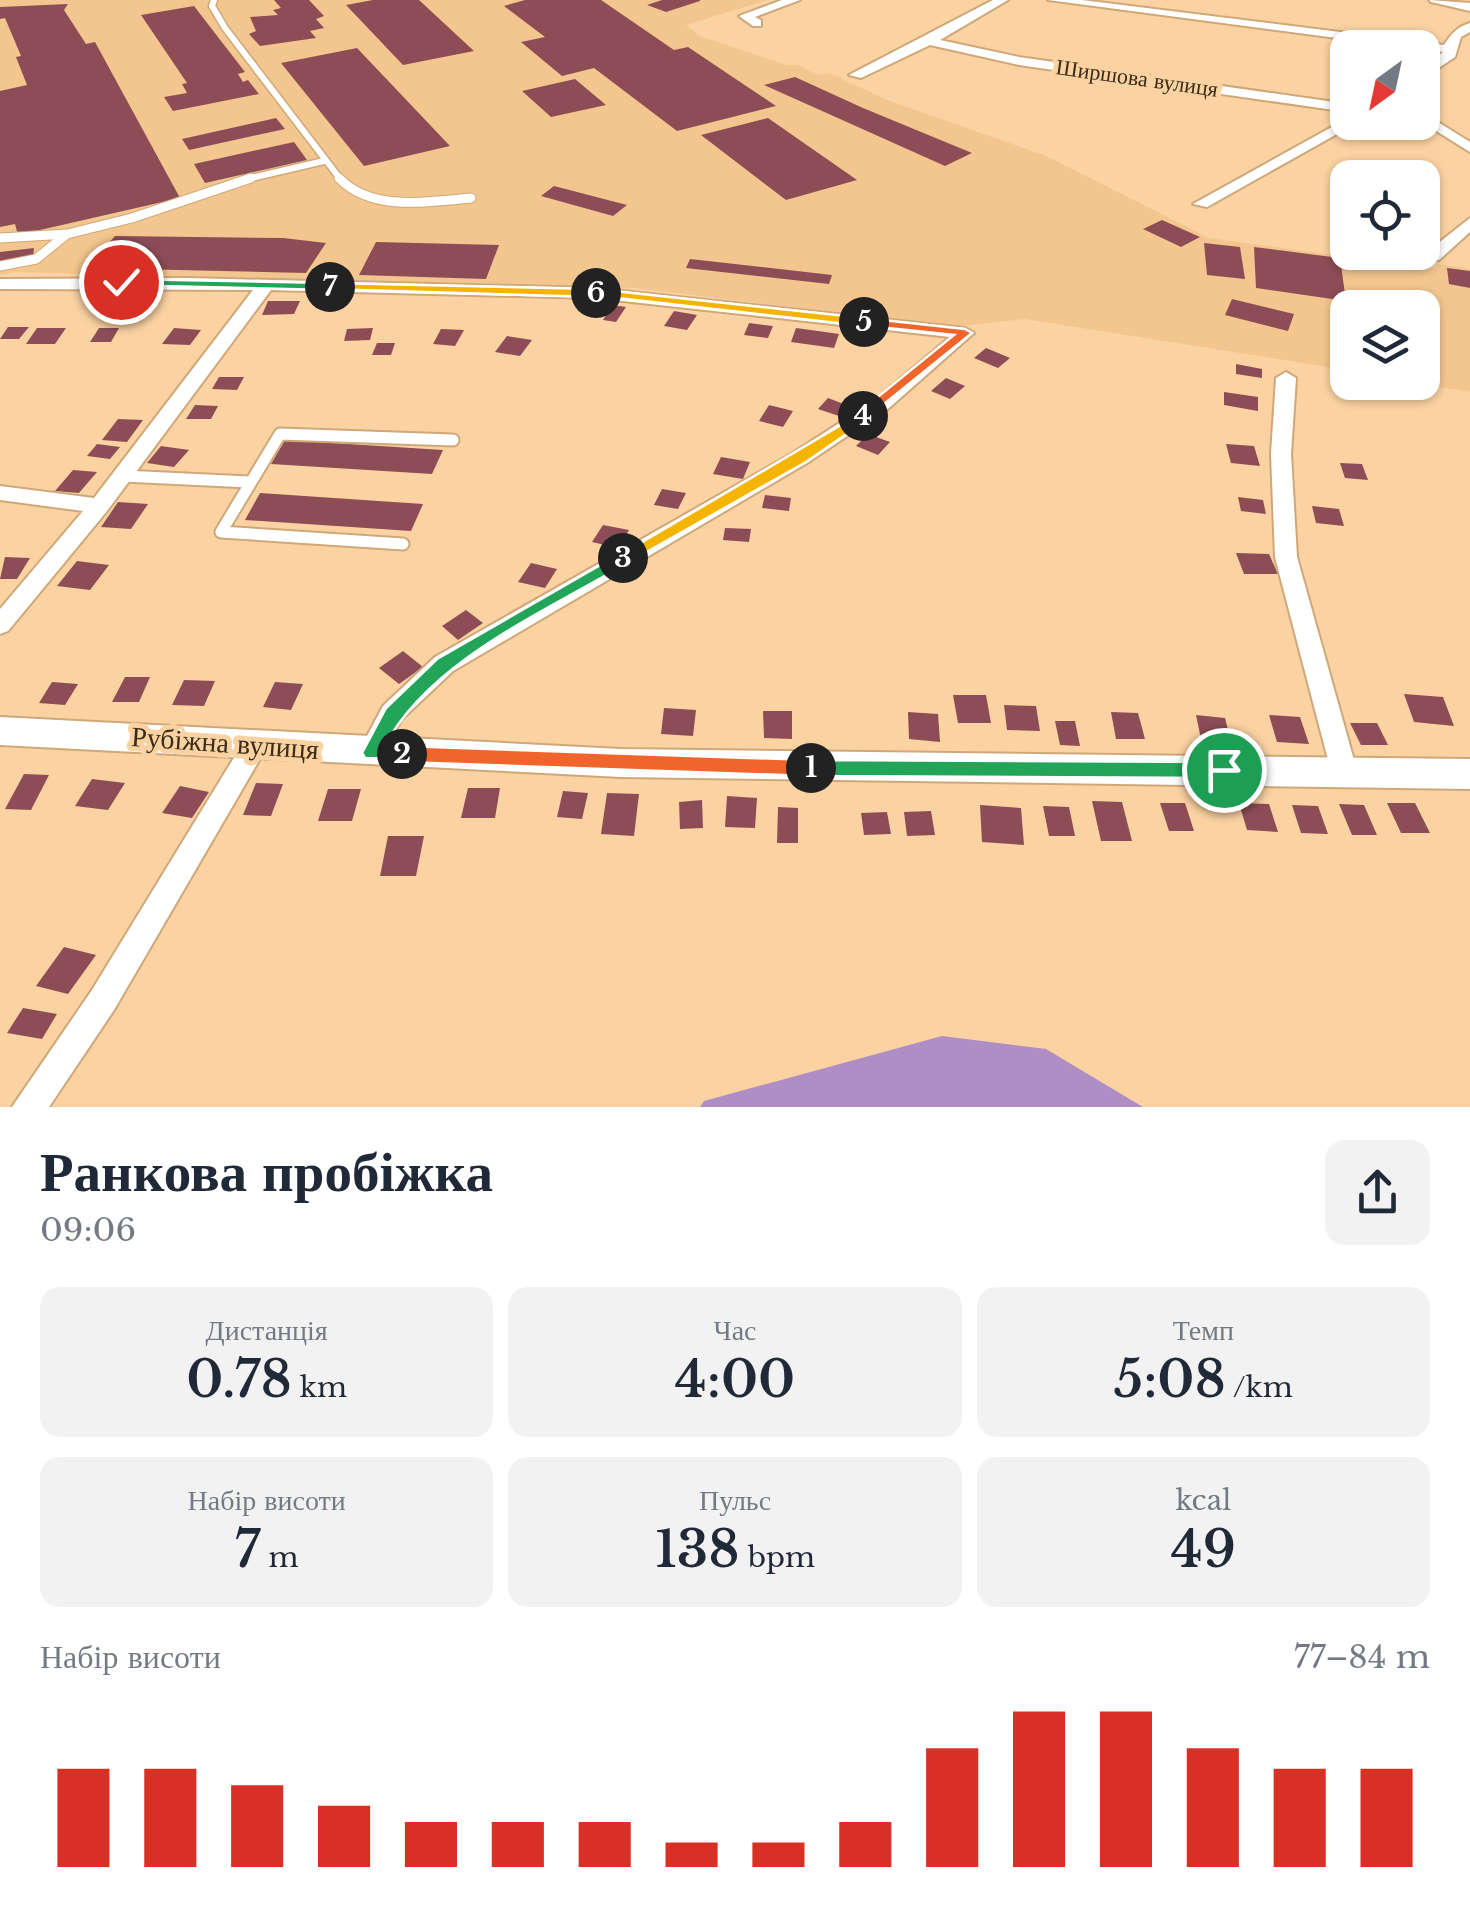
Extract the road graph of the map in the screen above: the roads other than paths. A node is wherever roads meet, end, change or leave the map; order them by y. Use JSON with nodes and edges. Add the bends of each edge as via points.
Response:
{"nodes":[{"id":1,"x":214,"y":0,"type":"edge"},
{"id":2,"x":794,"y":0,"type":"edge"},
{"id":3,"x":1002,"y":0,"type":"edge"},
{"id":4,"x":1054,"y":0,"type":"edge"},
{"id":5,"x":1435,"y":0,"type":"edge"},
{"id":6,"x":1470,"y":7,"type":"edge"},
{"id":7,"x":757,"y":23,"type":"dead end"},
{"id":8,"x":1470,"y":27,"type":"edge"},
{"id":9,"x":929,"y":41,"type":"junction"},
{"id":10,"x":1448,"y":49,"type":"junction"},
{"id":11,"x":1440,"y":62,"type":"edge"},
{"id":12,"x":856,"y":75,"type":"dead end"},
{"id":13,"x":1330,"y":105,"type":"edge"},
{"id":14,"x":1440,"y":128,"type":"edge"},
{"id":15,"x":1330,"y":132,"type":"edge"},
{"id":16,"x":1470,"y":148,"type":"edge"},
{"id":17,"x":324,"y":161,"type":"junction"},
{"id":18,"x":470,"y":198,"type":"dead end"},
{"id":19,"x":1201,"y":204,"type":"dead end"},
{"id":20,"x":1470,"y":223,"type":"edge"},
{"id":21,"x":67,"y":234,"type":"junction"},
{"id":22,"x":0,"y":238,"type":"edge"},
{"id":23,"x":1440,"y":250,"type":"edge"},
{"id":24,"x":0,"y":266,"type":"edge"},
{"id":25,"x":0,"y":284,"type":"edge"},
{"id":26,"x":266,"y":285,"type":"junction"},
{"id":27,"x":1286,"y":378,"type":"dead end"},
{"id":28,"x":452,"y":440,"type":"dead end"},
{"id":29,"x":122,"y":476,"type":"junction"},
{"id":30,"x":249,"y":482,"type":"junction"},
{"id":31,"x":0,"y":492,"type":"edge"},
{"id":32,"x":98,"y":506,"type":"junction"},
{"id":33,"x":402,"y":544,"type":"dead end"},
{"id":34,"x":0,"y":625,"type":"edge"},
{"id":35,"x":0,"y":730,"type":"edge"},
{"id":36,"x":254,"y":745,"type":"junction"},
{"id":37,"x":372,"y":753,"type":"junction"},
{"id":38,"x":1344,"y":770,"type":"junction"},
{"id":39,"x":1470,"y":774,"type":"edge"},
{"id":40,"x":28,"y":1107,"type":"edge"}],
"edges":[{"from":1,"to":17,"type":"lane","via":[[225,28]]},
{"from":2,"to":7,"type":"street","via":[[744,16]]},
{"from":3,"to":9,"type":"street"},
{"from":4,"to":10,"type":"street"},
{"from":5,"to":6,"type":"street"},
{"from":8,"to":10,"type":"street"},
{"from":9,"to":12,"type":"street"},
{"from":9,"to":13,"type":"street","name":"Ширшова вулиця"},
{"from":10,"to":11,"type":"street"},
{"from":14,"to":16,"type":"street"},
{"from":15,"to":19,"type":"street"},
{"from":17,"to":18,"type":"lane","via":[[351,191],[376,199]]},
{"from":17,"to":21,"type":"lane","via":[[266,171],[135,218]]},
{"from":20,"to":23,"type":"street"},
{"from":21,"to":22,"type":"lane"},
{"from":21,"to":24,"type":"lane","via":[[36,259]]},
{"from":25,"to":26,"type":"street"},
{"from":26,"to":29,"type":"street"},
{"from":26,"to":37,"type":"street","via":[[595,293],[965,333],[882,404],[800,458],[444,664],[392,713]]},
{"from":27,"to":38,"type":"street","via":[[1280,454],[1286,557]]},
{"from":28,"to":30,"type":"lane","via":[[280,434]]},
{"from":29,"to":30,"type":"lane"},
{"from":29,"to":32,"type":"street"},
{"from":30,"to":33,"type":"lane","via":[[221,532]]},
{"from":31,"to":32,"type":"street"},
{"from":32,"to":34,"type":"street"},
{"from":35,"to":36,"type":"street","name":"Рубіжна вулиця"},
{"from":36,"to":37,"type":"street","name":"Рубіжна вулиця"},
{"from":36,"to":40,"type":"street","via":[[102,1000]]},
{"from":37,"to":38,"type":"street","name":"Рубіжна вулиця","via":[[864,770]]},
{"from":38,"to":39,"type":"street","name":"Рубіжна вулиця"}]}
